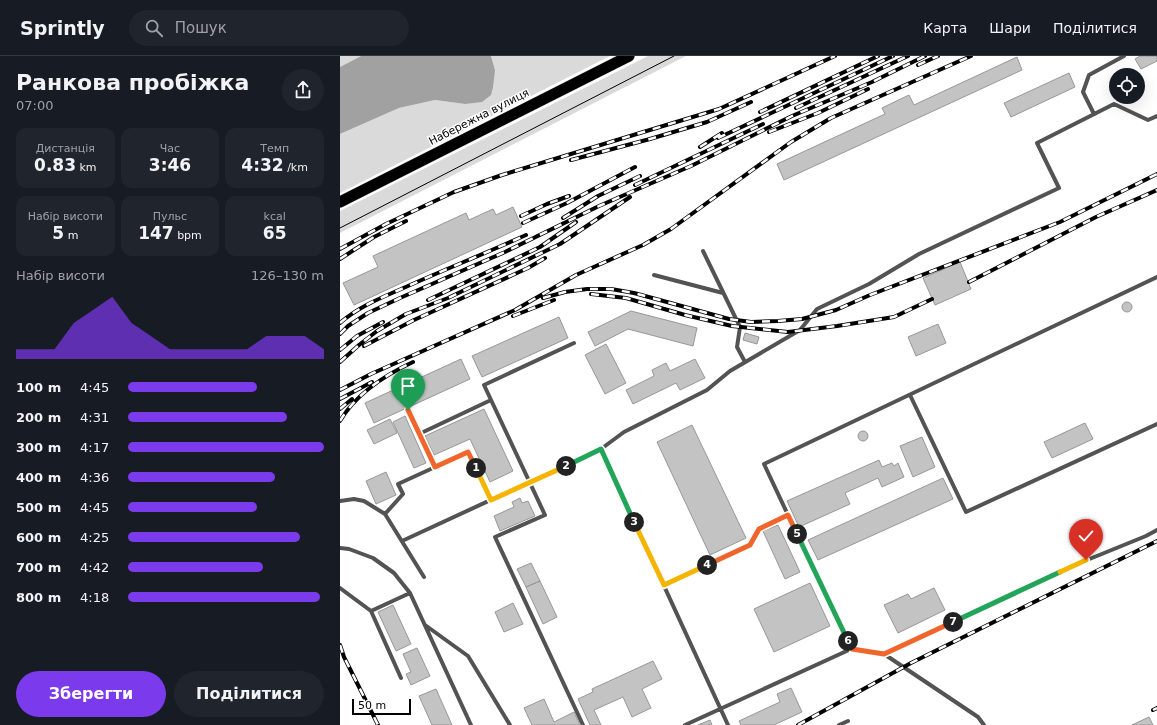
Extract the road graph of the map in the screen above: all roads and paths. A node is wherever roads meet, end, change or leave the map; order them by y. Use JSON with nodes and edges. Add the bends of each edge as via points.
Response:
{"nodes":[{"id":1,"x":629,"y":56,"type":"edge"},
{"id":2,"x":1124,"y":56,"type":"edge"},
{"id":3,"x":1094,"y":114,"type":"junction"},
{"id":4,"x":1157,"y":116,"type":"edge"},
{"id":5,"x":340,"y":202,"type":"edge"},
{"id":6,"x":703,"y":251,"type":"dead end"},
{"id":7,"x":654,"y":276,"type":"dead end"},
{"id":8,"x":1157,"y":277,"type":"edge"},
{"id":9,"x":723,"y":293,"type":"junction"},
{"id":10,"x":574,"y":343,"type":"dead end"},
{"id":11,"x":745,"y":362,"type":"junction"},
{"id":12,"x":910,"y":395,"type":"junction"},
{"id":13,"x":491,"y":400,"type":"junction"},
{"id":14,"x":408,"y":410,"type":"dead end"},
{"id":15,"x":1157,"y":424,"type":"edge"},
{"id":16,"x":419,"y":434,"type":"junction"},
{"id":17,"x":601,"y":449,"type":"junction"},
{"id":18,"x":435,"y":467,"type":"junction"},
{"id":19,"x":529,"y":482,"type":"junction"},
{"id":20,"x":491,"y":500,"type":"junction"},
{"id":21,"x":340,"y":501,"type":"edge"},
{"id":22,"x":385,"y":514,"type":"junction"},
{"id":23,"x":788,"y":515,"type":"junction"},
{"id":24,"x":1157,"y":530,"type":"edge"},
{"id":25,"x":402,"y":541,"type":"junction"},
{"id":26,"x":340,"y":548,"type":"edge"},
{"id":27,"x":424,"y":577,"type":"dead end"},
{"id":28,"x":664,"y":585,"type":"junction"},
{"id":29,"x":340,"y":588,"type":"edge"},
{"id":30,"x":410,"y":593,"type":"junction"},
{"id":31,"x":371,"y":611,"type":"junction"},
{"id":32,"x":425,"y":625,"type":"junction"},
{"id":33,"x":852,"y":649,"type":"junction"},
{"id":34,"x":884,"y":654,"type":"junction"},
{"id":35,"x":401,"y":678,"type":"dead end"},
{"id":36,"x":721,"y":709,"type":"junction"},
{"id":37,"x":848,"y":721,"type":"dead end"},
{"id":38,"x":471,"y":725,"type":"edge"},
{"id":39,"x":510,"y":725,"type":"edge"},
{"id":40,"x":583,"y":725,"type":"edge"},
{"id":41,"x":685,"y":725,"type":"edge"},
{"id":42,"x":728,"y":725,"type":"edge"},
{"id":43,"x":839,"y":725,"type":"edge"},
{"id":44,"x":984,"y":725,"type":"edge"}],
"edges":[{"from":1,"to":5,"type":"highway","name":"Набережна вулиця"},
{"from":2,"to":3,"type":"lane","via":[[1089,76],[1083,92]]},
{"from":3,"to":4,"type":"lane","via":[[1114,104],[1148,120]]},
{"from":3,"to":11,"type":"lane","via":[[1037,143],[1059,188],[920,254],[870,284],[817,309],[800,330]]},
{"from":6,"to":9,"type":"lane"},
{"from":7,"to":9,"type":"lane"},
{"from":8,"to":12,"type":"lane"},
{"from":9,"to":11,"type":"lane","via":[[740,327],[737,346]]},
{"from":10,"to":13,"type":"lane","via":[[484,385]]},
{"from":11,"to":17,"type":"lane","via":[[707,390],[624,432]]},
{"from":12,"to":15,"type":"lane","via":[[966,512]]},
{"from":12,"to":23,"type":"lane","via":[[764,464]]},
{"from":13,"to":16,"type":"lane"},
{"from":13,"to":19,"type":"lane"},
{"from":14,"to":16,"type":"lane"},
{"from":16,"to":18,"type":"lane"},
{"from":17,"to":19,"type":"lane"},
{"from":17,"to":28,"type":"lane"},
{"from":18,"to":20,"type":"lane","via":[[468,452]]},
{"from":18,"to":22,"type":"lane","via":[[398,484],[403,494]]},
{"from":19,"to":20,"type":"lane"},
{"from":19,"to":40,"type":"lane","via":[[545,515],[495,537]]},
{"from":20,"to":25,"type":"lane"},
{"from":21,"to":22,"type":"lane","via":[[359,500]]},
{"from":22,"to":25,"type":"lane"},
{"from":23,"to":28,"type":"lane","via":[[759,529],[750,545]]},
{"from":23,"to":33,"type":"lane"},
{"from":24,"to":34,"type":"lane","via":[[1086,560]]},
{"from":25,"to":27,"type":"lane"},
{"from":26,"to":30,"type":"lane","via":[[373,558],[394,573]]},
{"from":28,"to":36,"type":"lane"},
{"from":29,"to":31,"type":"lane"},
{"from":30,"to":31,"type":"lane"},
{"from":30,"to":32,"type":"lane"},
{"from":31,"to":35,"type":"lane"},
{"from":32,"to":38,"type":"lane"},
{"from":32,"to":39,"type":"lane","via":[[468,656]]},
{"from":33,"to":34,"type":"lane"},
{"from":33,"to":36,"type":"lane"},
{"from":34,"to":44,"type":"lane","via":[[978,716]]},
{"from":36,"to":41,"type":"lane"},
{"from":36,"to":42,"type":"lane"},
{"from":37,"to":43,"type":"lane"}]}
